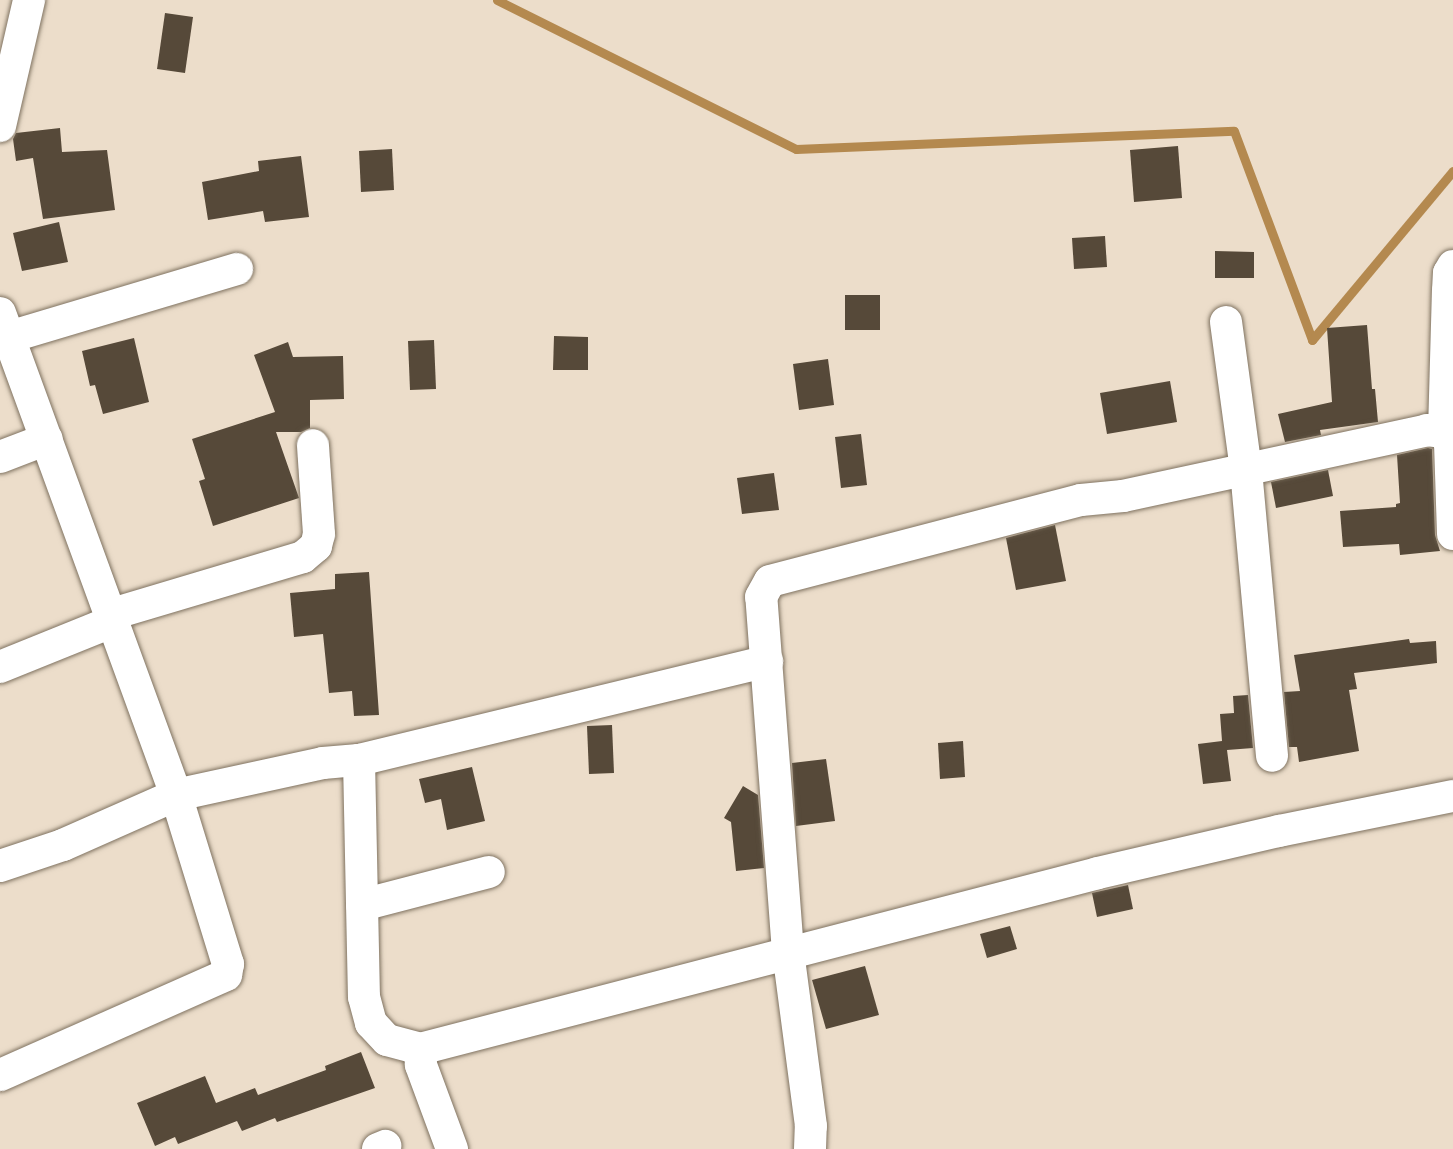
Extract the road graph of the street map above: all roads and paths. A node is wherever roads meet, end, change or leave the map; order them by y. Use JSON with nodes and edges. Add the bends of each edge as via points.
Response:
{"nodes":[{"id":1,"x":30,"y":0,"type":"edge"},
{"id":2,"x":0,"y":126,"type":"edge"},
{"id":3,"x":1453,"y":266,"type":"edge"},
{"id":4,"x":237,"y":269,"type":"dead end"},
{"id":5,"x":1226,"y":322,"type":"dead end"},
{"id":6,"x":4,"y":325,"type":"edge"},
{"id":7,"x":1450,"y":334,"type":"edge"},
{"id":8,"x":1444,"y":432,"type":"junction"},
{"id":9,"x":47,"y":439,"type":"junction"},
{"id":10,"x":313,"y":446,"type":"dead end"},
{"id":11,"x":0,"y":457,"type":"edge"},
{"id":12,"x":1246,"y":470,"type":"junction"},
{"id":13,"x":1453,"y":534,"type":"edge"},
{"id":14,"x":113,"y":618,"type":"junction"},
{"id":15,"x":767,"y":661,"type":"junction"},
{"id":16,"x":0,"y":667,"type":"edge"},
{"id":17,"x":1272,"y":756,"type":"dead end"},
{"id":18,"x":358,"y":760,"type":"junction"},
{"id":19,"x":176,"y":795,"type":"junction"},
{"id":20,"x":1453,"y":796,"type":"edge"},
{"id":21,"x":0,"y":866,"type":"edge"},
{"id":22,"x":489,"y":872,"type":"dead end"},
{"id":23,"x":362,"y":905,"type":"junction"},
{"id":24,"x":788,"y":952,"type":"junction"},
{"id":25,"x":420,"y":1048,"type":"junction"},
{"id":26,"x":0,"y":1075,"type":"edge"},
{"id":27,"x":452,"y":1149,"type":"edge"},
{"id":28,"x":810,"y":1149,"type":"edge"}],
"edges":[{"from":1,"to":2,"type":"street"},
{"from":3,"to":7,"type":"street","via":[[1449,273]]},
{"from":4,"to":6,"type":"street"},
{"from":5,"to":12,"type":"street"},
{"from":6,"to":9,"type":"street"},
{"from":7,"to":8,"type":"street"},
{"from":8,"to":12,"type":"street","via":[[1427,430]]},
{"from":8,"to":13,"type":"street","via":[[1450,444]]},
{"from":9,"to":11,"type":"street"},
{"from":9,"to":14,"type":"street"},
{"from":10,"to":14,"type":"street","via":[[319,534],[316,546],[303,557]]},
{"from":12,"to":15,"type":"street","via":[[1123,496],[1081,500],[770,581],[761,597]]},
{"from":12,"to":17,"type":"street"},
{"from":14,"to":16,"type":"street"},
{"from":14,"to":19,"type":"street"},
{"from":15,"to":18,"type":"street"},
{"from":15,"to":24,"type":"street"},
{"from":18,"to":19,"type":"street","via":[[323,763]]},
{"from":18,"to":23,"type":"street"},
{"from":19,"to":21,"type":"street","via":[[63,845]]},
{"from":19,"to":26,"type":"street","via":[[225,951],[226,975]]},
{"from":20,"to":24,"type":"street","via":[[1109,870]]},
{"from":22,"to":23,"type":"street"},
{"from":23,"to":25,"type":"street","via":[[364,997],[371,1023],[387,1040]]},
{"from":24,"to":25,"type":"street"},
{"from":24,"to":28,"type":"street","via":[[811,1126]]},
{"from":25,"to":27,"type":"street","via":[[421,1065]]}]}
